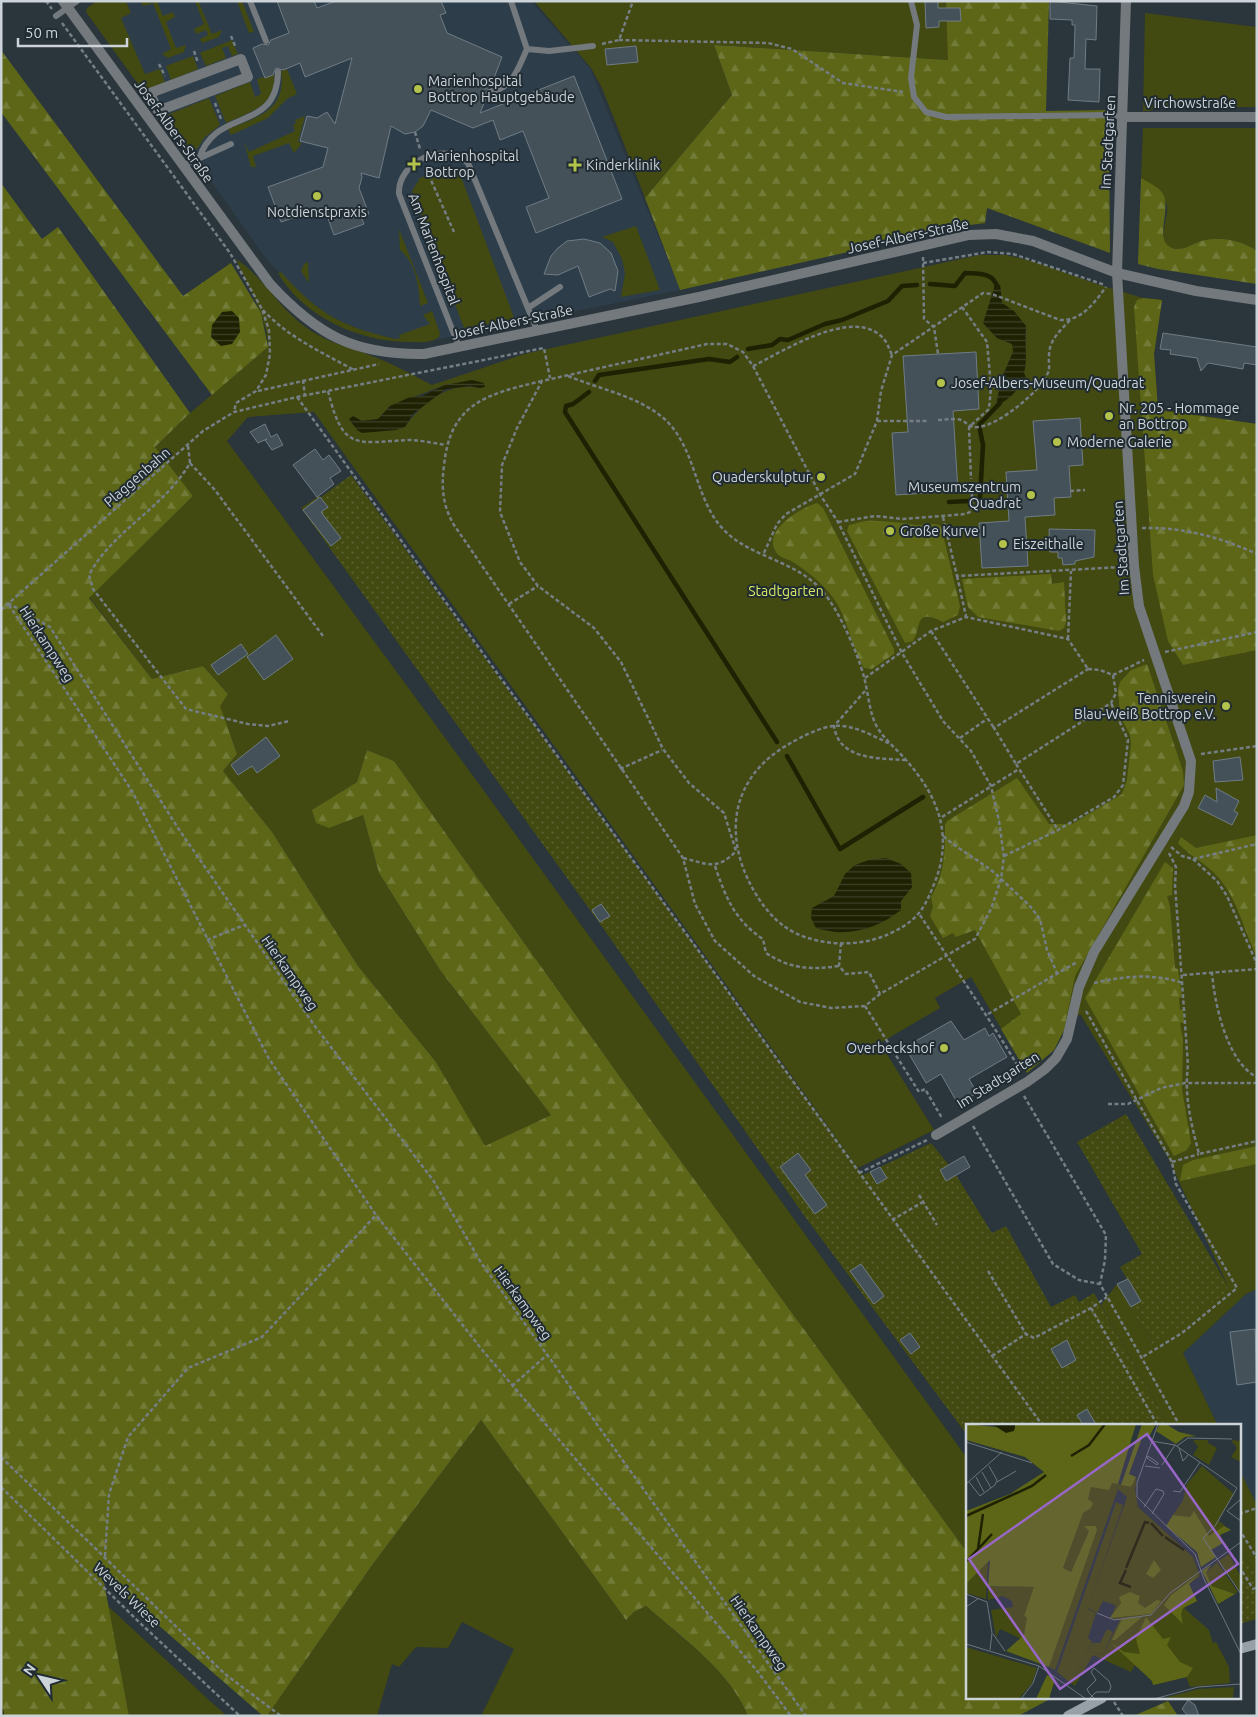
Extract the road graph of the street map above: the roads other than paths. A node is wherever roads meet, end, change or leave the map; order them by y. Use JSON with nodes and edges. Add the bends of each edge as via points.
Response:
{"nodes":[{"id":1,"x":77,"y":1,"type":"edge"},
{"id":2,"x":250,"y":1,"type":"edge"},
{"id":3,"x":510,"y":1,"type":"edge"},
{"id":4,"x":911,"y":1,"type":"edge"},
{"id":5,"x":1126,"y":1,"type":"edge"},
{"id":6,"x":65,"y":5,"type":"edge"},
{"id":7,"x":56,"y":16,"type":"road end"},
{"id":8,"x":266,"y":41,"type":"dead end"},
{"id":9,"x":593,"y":46,"type":"road end"},
{"id":10,"x":527,"y":48,"type":"junction"},
{"id":11,"x":278,"y":72,"type":"dead end"},
{"id":12,"x":489,"y":92,"type":"dead end"},
{"id":13,"x":150,"y":93,"type":"joint"},
{"id":14,"x":1124,"y":117,"type":"junction"},
{"id":15,"x":1257,"y":117,"type":"edge"},
{"id":16,"x":231,"y":144,"type":"dead end"},
{"id":17,"x":198,"y":159,"type":"junction"},
{"id":18,"x":182,"y":166,"type":"junction"},
{"id":19,"x":1117,"y":273,"type":"junction"},
{"id":20,"x":560,"y":287,"type":"dead end"},
{"id":21,"x":1257,"y":300,"type":"edge"},
{"id":22,"x":528,"y":308,"type":"junction"},
{"id":23,"x":537,"y":330,"type":"junction"},
{"id":24,"x":459,"y":347,"type":"junction"},
{"id":25,"x":936,"y":1135,"type":"road end"},
{"id":26,"x":1257,"y":1644,"type":"edge"},
{"id":27,"x":1240,"y":1649,"type":"edge"},
{"id":28,"x":1098,"y":1700,"type":"edge"},
{"id":29,"x":1068,"y":1716,"type":"edge"}],
"edges":[{"from":1,"to":6,"type":"lane"},
{"from":2,"to":8,"type":"lane"},
{"from":3,"to":10,"type":"lane"},
{"from":4,"to":14,"type":"lane","via":[[917,25],[911,78],[914,93],[926,112],[946,117]]},
{"from":5,"to":14,"type":"street","name":"Im Stadtgarten"},
{"from":6,"to":7,"type":"lane"},
{"from":6,"to":18,"type":"street","name":"Josef-Albers-Straße"},
{"from":9,"to":10,"type":"lane","via":[[549,51]]},
{"from":10,"to":12,"type":"lane","via":[[509,84],[500,91]]},
{"from":11,"to":17,"type":"lane","via":[[278,87],[268,106],[215,132]]},
{"from":13,"to":13,"type":"street","via":[[241,59],[248,76],[158,112]]},
{"from":14,"to":15,"type":"street","name":"Virchowstraße"},
{"from":14,"to":19,"type":"street","name":"Im Stadtgarten"},
{"from":16,"to":17,"type":"lane"},
{"from":17,"to":18,"type":"lane"},
{"from":18,"to":24,"type":"street","name":"Josef-Albers-Straße","via":[[270,284],[316,328],[341,340],[394,354],[424,354]]},
{"from":19,"to":21,"type":"street","name":"Josef-Albers-Straße","via":[[1196,291]]},
{"from":19,"to":23,"type":"street","name":"Josef-Albers-Straße","via":[[1033,240],[996,234],[969,235],[699,297]]},
{"from":19,"to":25,"type":"street","name":"Im Stadtgarten","via":[[1139,606],[1189,756],[1189,792],[1184,806],[1094,952],[1079,987],[1067,1039],[1056,1058],[1045,1070]]},
{"from":20,"to":22,"type":"lane"},
{"from":22,"to":23,"type":"lane","name":"Am Marienhospital"},
{"from":22,"to":24,"type":"lane","name":"Am Marienhospital","via":[[468,163],[452,154],[439,153],[414,163],[401,177],[399,194]]},
{"from":23,"to":24,"type":"street","name":"Josef-Albers-Straße"},
{"from":26,"to":27,"type":"main road"},
{"from":28,"to":29,"type":"main road"}]}
